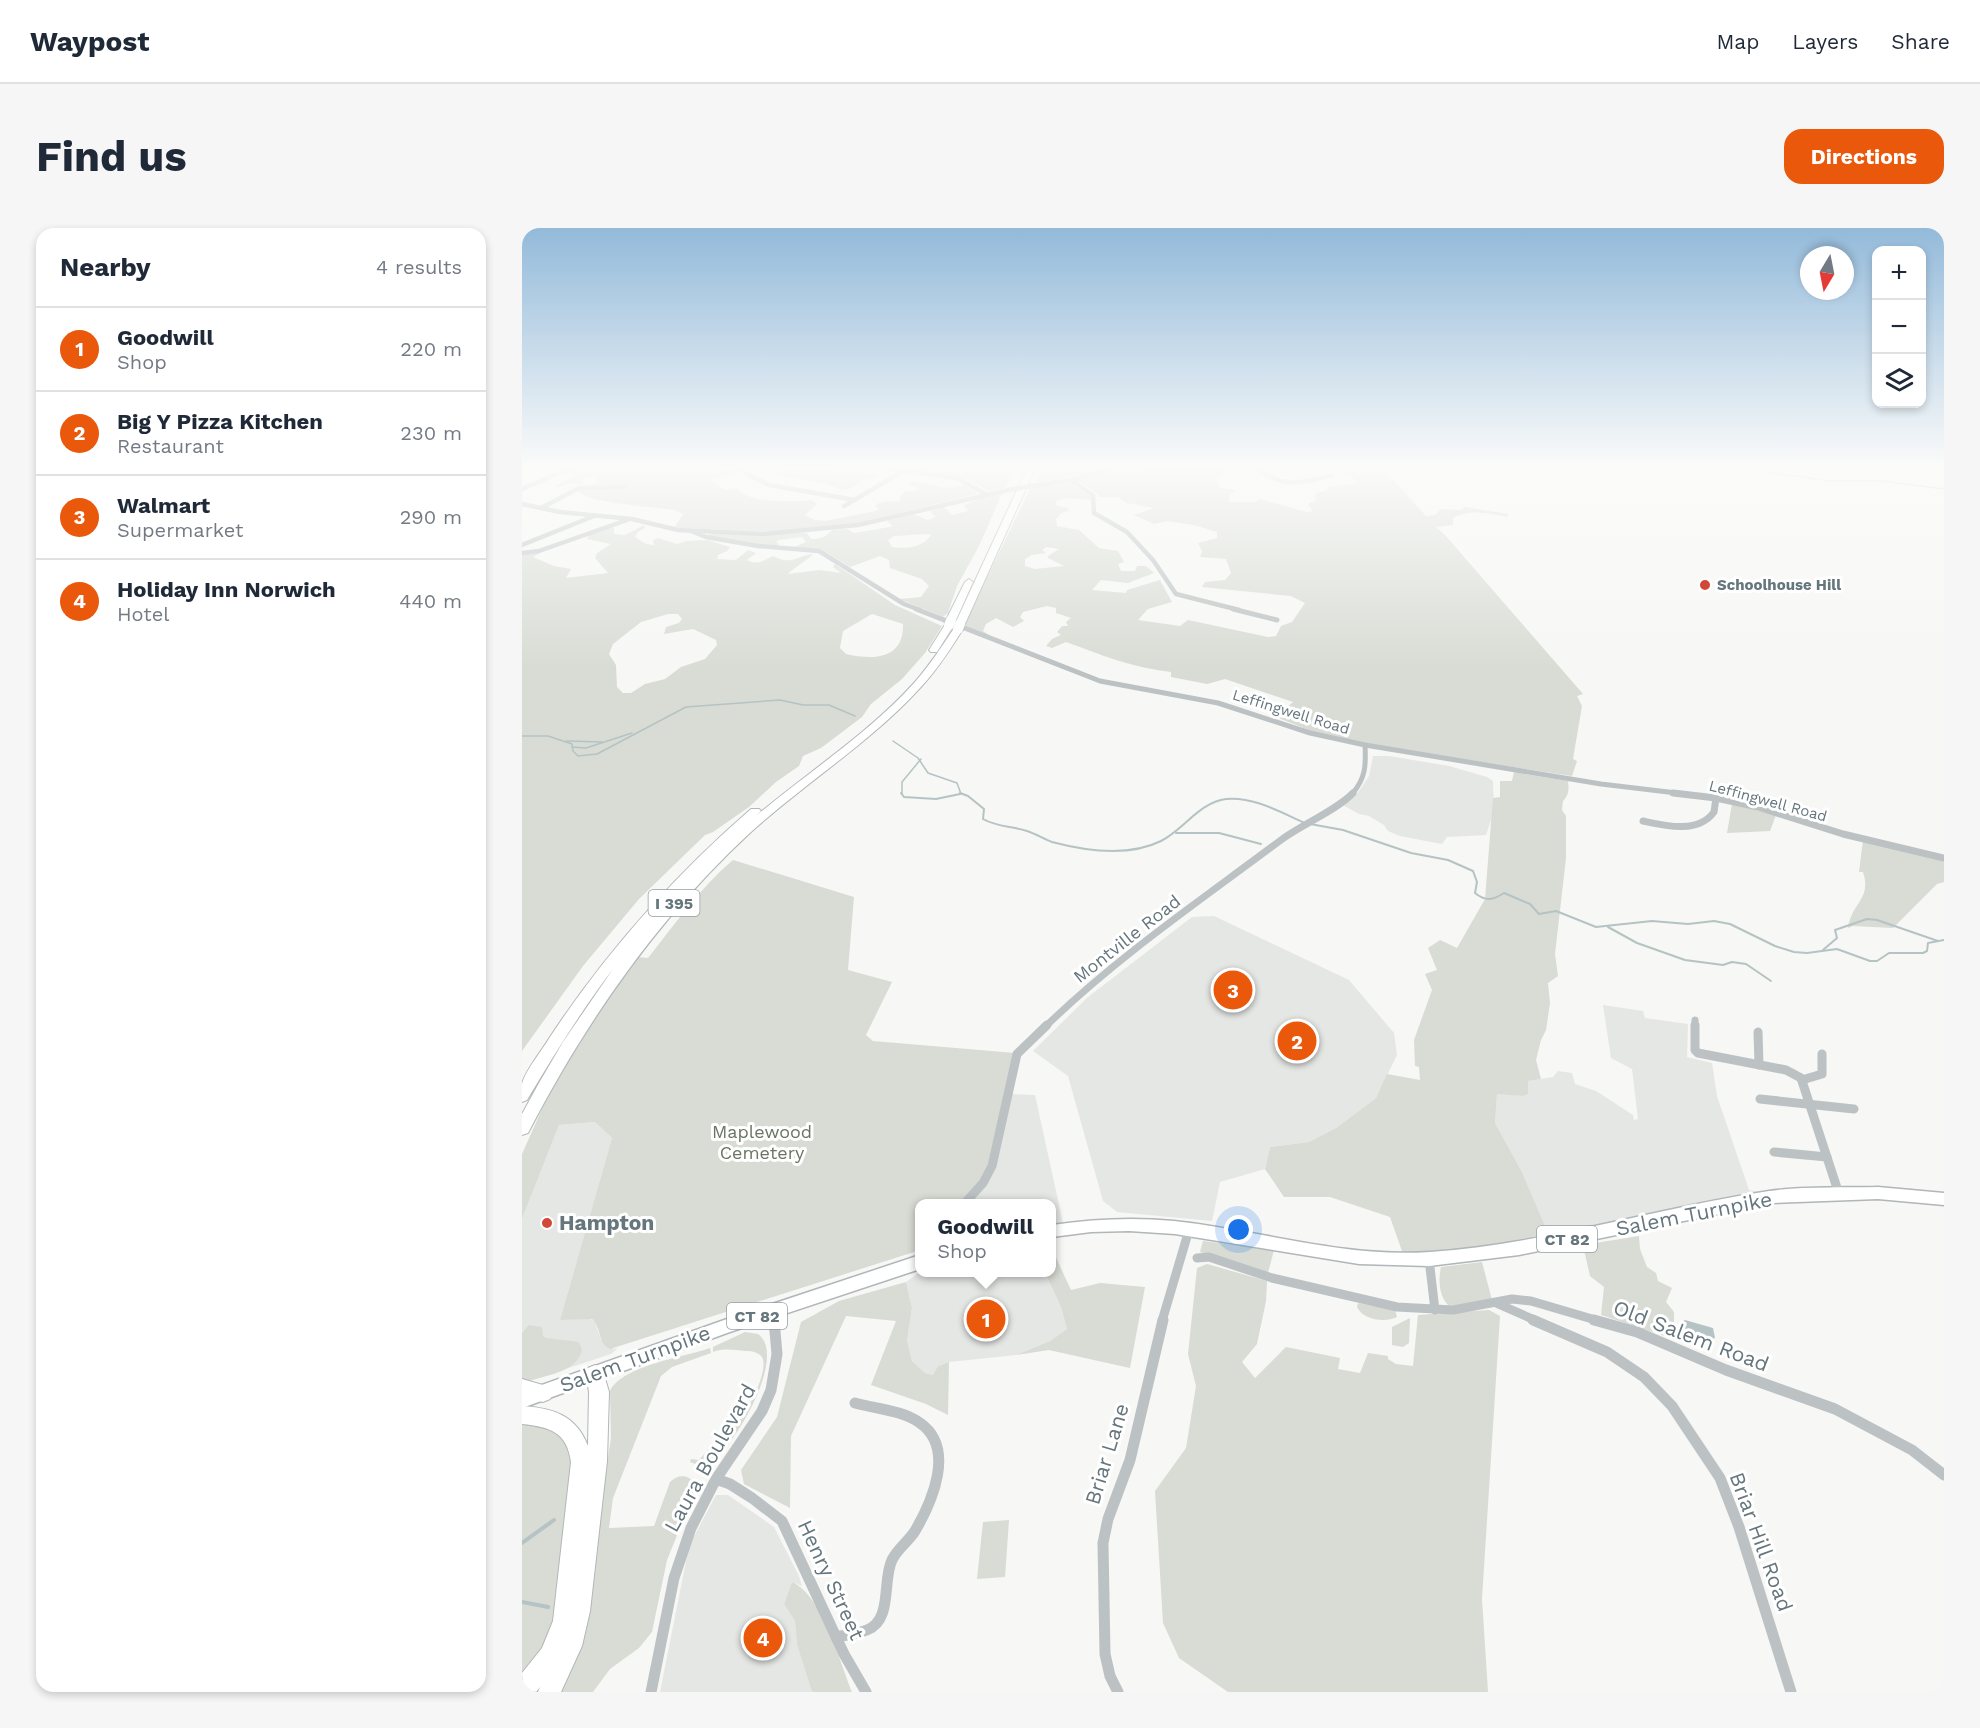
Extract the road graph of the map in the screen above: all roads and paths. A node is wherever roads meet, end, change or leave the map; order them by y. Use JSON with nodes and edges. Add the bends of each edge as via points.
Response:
{"nodes":[{"id":1,"x":553,"y":532,"type":"edge"},
{"id":2,"x":593,"y":532,"type":"edge"},
{"id":3,"x":694,"y":532,"type":"edge"},
{"id":4,"x":723,"y":532,"type":"edge"},
{"id":5,"x":783,"y":532,"type":"edge"},
{"id":6,"x":995,"y":532,"type":"edge"},
{"id":7,"x":1002,"y":532,"type":"edge"},
{"id":8,"x":1127,"y":532,"type":"edge"},
{"id":9,"x":522,"y":545,"type":"edge"},
{"id":10,"x":522,"y":552,"type":"edge"},
{"id":11,"x":1277,"y":620,"type":"dead end"},
{"id":12,"x":955,"y":624,"type":"junction"},
{"id":13,"x":1365,"y":745,"type":"junction"},
{"id":14,"x":1716,"y":798,"type":"junction"},
{"id":15,"x":1642,"y":821,"type":"dead end"},
{"id":16,"x":1944,"y":858,"type":"edge"},
{"id":17,"x":1695,"y":1020,"type":"dead end"},
{"id":18,"x":1758,"y":1032,"type":"dead end"},
{"id":19,"x":548,"y":1052,"type":"junction"},
{"id":20,"x":1822,"y":1054,"type":"dead end"},
{"id":21,"x":1760,"y":1065,"type":"junction"},
{"id":22,"x":1802,"y":1080,"type":"junction"},
{"id":23,"x":522,"y":1082,"type":"edge"},
{"id":24,"x":522,"y":1096,"type":"edge"},
{"id":25,"x":1760,"y":1099,"type":"dead end"},
{"id":26,"x":1811,"y":1104,"type":"junction"},
{"id":27,"x":1854,"y":1108,"type":"dead end"},
{"id":28,"x":522,"y":1129,"type":"edge"},
{"id":29,"x":1774,"y":1152,"type":"dead end"},
{"id":30,"x":1827,"y":1157,"type":"junction"},
{"id":31,"x":1839,"y":1194,"type":"junction"},
{"id":32,"x":968,"y":1199,"type":"edge"},
{"id":33,"x":1944,"y":1199,"type":"edge"},
{"id":34,"x":1056,"y":1230,"type":"edge"},
{"id":35,"x":1189,"y":1230,"type":"junction"},
{"id":36,"x":1197,"y":1258,"type":"dead end"},
{"id":37,"x":1429,"y":1259,"type":"junction"},
{"id":38,"x":915,"y":1264,"type":"edge"},
{"id":39,"x":1496,"y":1303,"type":"junction"},
{"id":40,"x":1435,"y":1310,"type":"junction"},
{"id":41,"x":772,"y":1311,"type":"junction"},
{"id":42,"x":595,"y":1374,"type":"junction"},
{"id":43,"x":522,"y":1388,"type":"edge"},
{"id":44,"x":543,"y":1393,"type":"junction"},
{"id":45,"x":522,"y":1400,"type":"edge"},
{"id":46,"x":855,"y":1403,"type":"dead end"},
{"id":47,"x":522,"y":1415,"type":"edge"},
{"id":48,"x":1944,"y":1475,"type":"edge"},
{"id":49,"x":716,"y":1479,"type":"junction"},
{"id":50,"x":836,"y":1637,"type":"junction"},
{"id":51,"x":522,"y":1691,"type":"edge"},
{"id":52,"x":549,"y":1692,"type":"edge"},
{"id":53,"x":651,"y":1692,"type":"edge"},
{"id":54,"x":866,"y":1692,"type":"edge"},
{"id":55,"x":1118,"y":1692,"type":"edge"},
{"id":56,"x":1791,"y":1692,"type":"edge"}],
"edges":[{"from":1,"to":9,"type":"street"},
{"from":2,"to":10,"type":"street","via":[[538,551]]},
{"from":3,"to":13,"type":"street","name":"Leffingwell Road","via":[[758,546],[819,551],[904,604],[1090,678],[1218,703],[1310,733]]},
{"from":4,"to":5,"type":"street"},
{"from":6,"to":12,"type":"highway","number":"I 395"},
{"from":7,"to":12,"type":"highway","number":"I 395"},
{"from":8,"to":11,"type":"street","via":[[1176,594]]},
{"from":12,"to":19,"type":"highway","number":"I 395","via":[[892,698],[743,821],[672,889],[608,964]]},
{"from":12,"to":28,"type":"highway","number":"I 395","via":[[932,668],[900,702],[747,830],[660,918],[587,1016]]},
{"from":13,"to":14,"type":"street","name":"Leffingwell Road"},
{"from":13,"to":32,"type":"street","name":"Montville Road","via":[[1366,771],[1350,796],[1305,823],[1114,966],[1017,1054],[992,1166]]},
{"from":14,"to":15,"type":"street","via":[[1714,812],[1698,824],[1666,826]]},
{"from":14,"to":16,"type":"street","name":"Leffingwell Road"},
{"from":17,"to":21,"type":"street","via":[[1696,1052]]},
{"from":18,"to":21,"type":"street"},
{"from":19,"to":23,"type":"highway"},
{"from":19,"to":24,"type":"highway","number":"I 395"},
{"from":20,"to":22,"type":"street","via":[[1822,1074]]},
{"from":21,"to":22,"type":"street","via":[[1790,1071]]},
{"from":22,"to":26,"type":"street"},
{"from":25,"to":26,"type":"street"},
{"from":26,"to":27,"type":"street"},
{"from":26,"to":30,"type":"street"},
{"from":29,"to":30,"type":"street"},
{"from":30,"to":31,"type":"street"},
{"from":31,"to":33,"type":"main road","name":"Salem Turnpike","number":"CT 82"},
{"from":31,"to":37,"type":"main road","name":"Salem Turnpike","number":"CT 82","via":[[1771,1197],[1519,1248]]},
{"from":34,"to":35,"type":"main road","name":"Salem Turnpike","number":"CT 82","via":[[1130,1225]]},
{"from":35,"to":37,"type":"main road","name":"Salem Turnpike","number":"CT 82","via":[[1359,1257]]},
{"from":35,"to":55,"type":"street","name":"Briar Lane","via":[[1159,1332],[1130,1461],[1104,1536],[1101,1565],[1105,1654]]},
{"from":36,"to":40,"type":"street","name":"Old Salem Road","via":[[1209,1257],[1272,1278],[1397,1307]]},
{"from":37,"to":40,"type":"street"},
{"from":38,"to":41,"type":"main road","name":"Salem Turnpike","number":"CT 82"},
{"from":39,"to":40,"type":"street","name":"Old Salem Road"},
{"from":39,"to":48,"type":"street","name":"Old Salem Road","via":[[1512,1299],[1531,1301],[1670,1344],[1726,1370],[1835,1409],[1912,1450]]},
{"from":39,"to":56,"type":"street","name":"Briar Hill Road","via":[[1607,1352],[1644,1377],[1672,1406],[1724,1488]]},
{"from":41,"to":42,"type":"main road","name":"Salem Turnpike","number":"CT 82"},
{"from":41,"to":49,"type":"street","name":"Laura Boulevard","via":[[777,1354],[769,1395],[759,1417]]},
{"from":42,"to":44,"type":"main road","name":"Salem Turnpike","number":"CT 82"},
{"from":42,"to":52,"type":"highway","via":[[599,1392],[597,1461],[579,1611],[569,1651]]},
{"from":43,"to":44,"type":"highway"},
{"from":44,"to":45,"type":"main road","name":"Salem Turnpike","number":"CT 82"},
{"from":46,"to":50,"type":"street","via":[[922,1424],[935,1440],[938,1468],[918,1525],[891,1563],[880,1620],[871,1629]]},
{"from":47,"to":51,"type":"highway","via":[[549,1418],[567,1427],[577,1442],[581,1462],[564,1624],[546,1663]]},
{"from":49,"to":50,"type":"street","name":"Henry Street","via":[[753,1498],[782,1521]]},
{"from":49,"to":53,"type":"street","name":"Laura Boulevard","via":[[692,1525],[680,1559]]},
{"from":50,"to":54,"type":"street","name":"Henry Street"}]}
